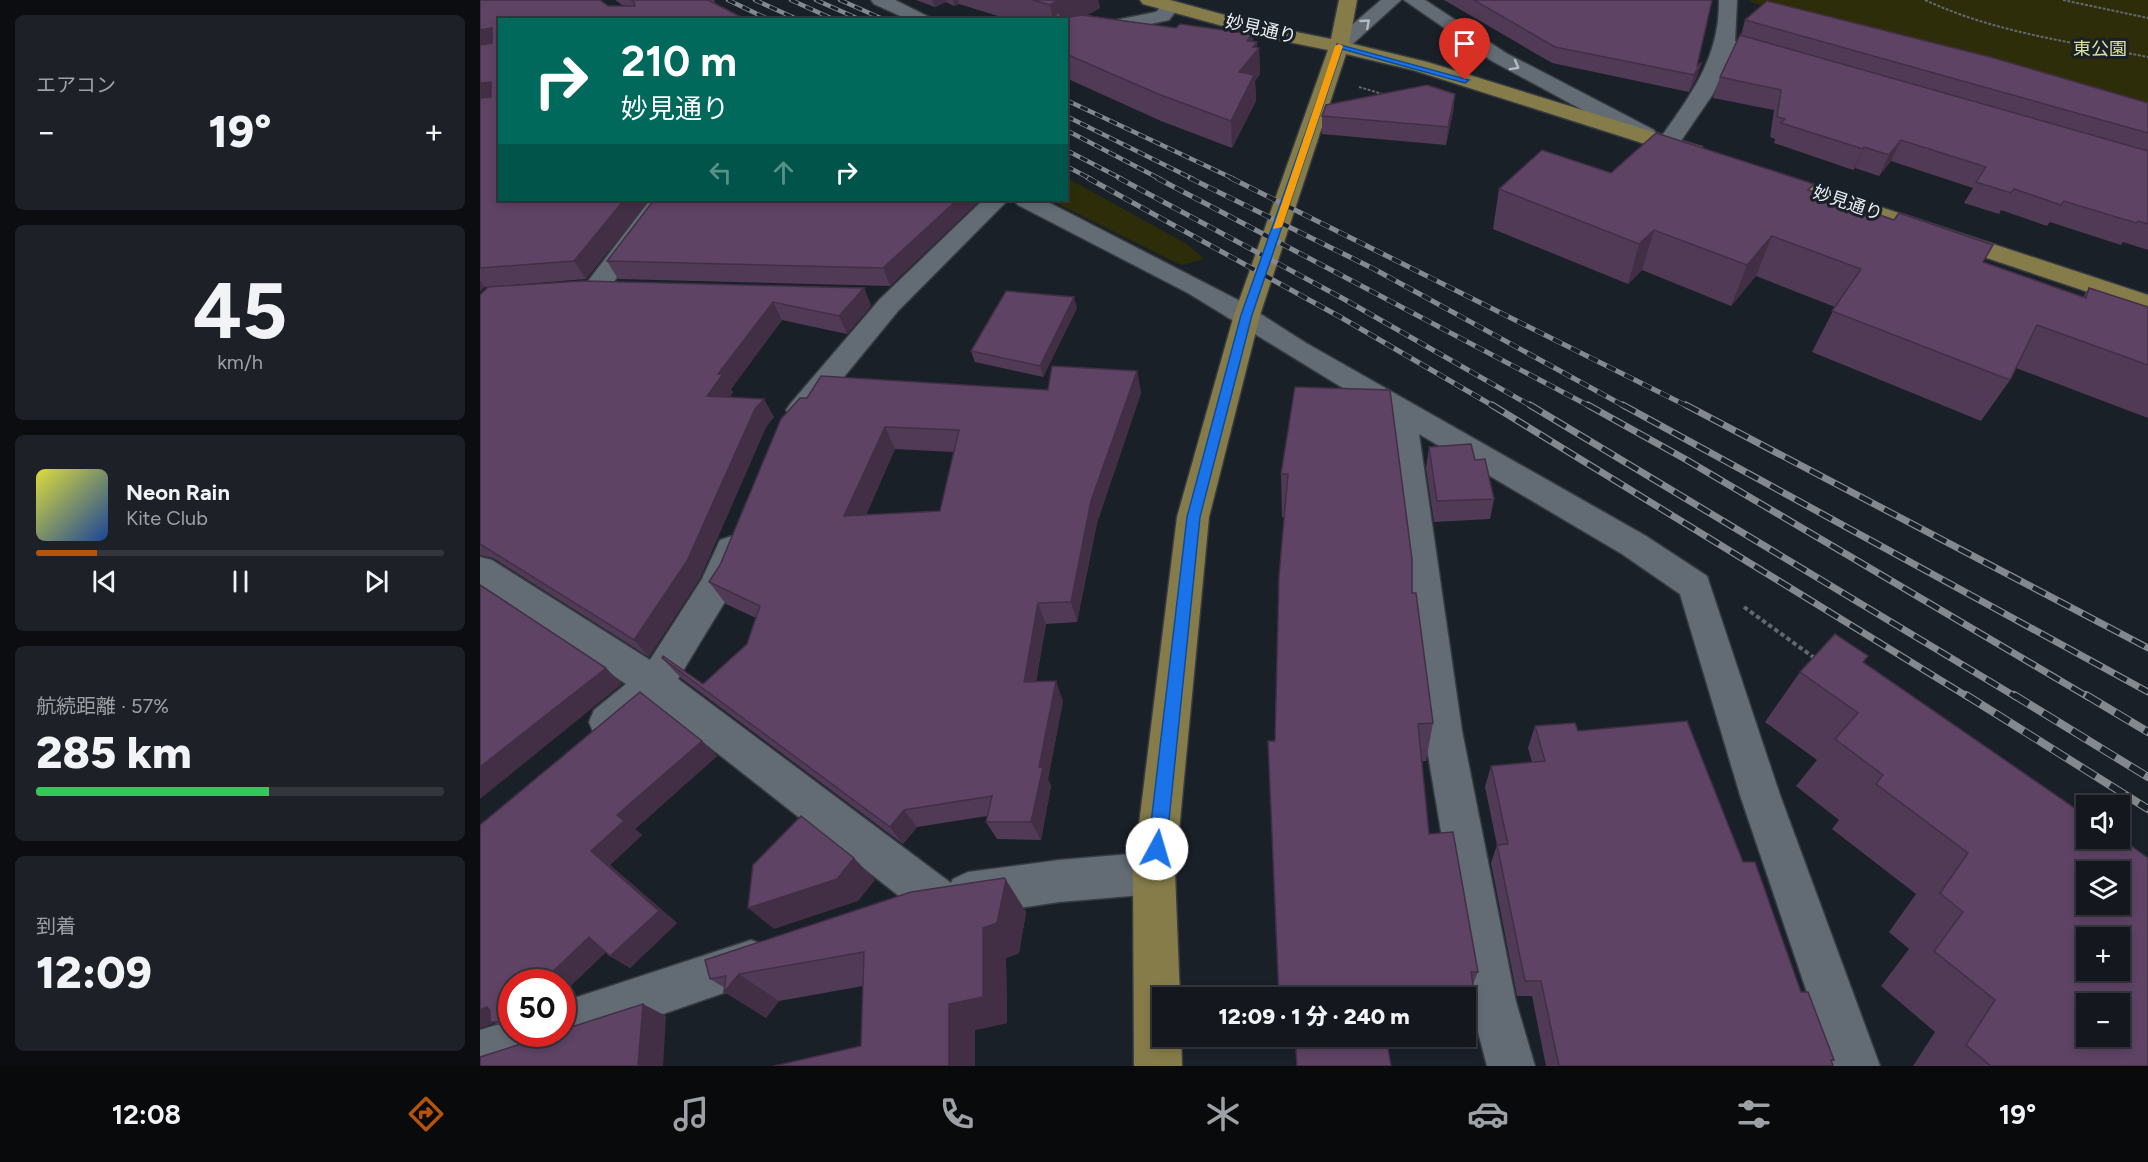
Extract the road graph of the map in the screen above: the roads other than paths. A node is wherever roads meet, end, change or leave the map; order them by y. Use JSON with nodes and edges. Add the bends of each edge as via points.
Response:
{"nodes":[{"id":1,"x":880,"y":0,"type":"edge"},
{"id":2,"x":1149,"y":0,"type":"edge"},
{"id":3,"x":1200,"y":0,"type":"edge"},
{"id":4,"x":1348,"y":0,"type":"edge"},
{"id":5,"x":1392,"y":0,"type":"edge"},
{"id":6,"x":1413,"y":0,"type":"edge"},
{"id":7,"x":1729,"y":3,"type":"edge"},
{"id":8,"x":1171,"y":6,"type":"junction"},
{"id":9,"x":921,"y":18,"type":"edge"},
{"id":10,"x":1068,"y":36,"type":"edge"},
{"id":11,"x":1726,"y":44,"type":"junction"},
{"id":12,"x":1339,"y":46,"type":"junction"},
{"id":13,"x":1795,"y":64,"type":"edge"},
{"id":14,"x":1646,"y":135,"type":"junction"},
{"id":15,"x":1668,"y":143,"type":"junction"},
{"id":16,"x":1713,"y":158,"type":"edge"},
{"id":17,"x":1746,"y":169,"type":"edge"},
{"id":18,"x":661,"y":201,"type":"edge"},
{"id":19,"x":995,"y":201,"type":"edge"},
{"id":20,"x":1028,"y":201,"type":"edge"},
{"id":21,"x":630,"y":290,"type":"edge"},
{"id":22,"x":863,"y":295,"type":"edge"},
{"id":23,"x":898,"y":296,"type":"junction"},
{"id":24,"x":2148,"y":304,"type":"edge"},
{"id":25,"x":1247,"y":315,"type":"junction"},
{"id":26,"x":1401,"y":412,"type":"junction"},
{"id":27,"x":786,"y":428,"type":"edge"},
{"id":28,"x":743,"y":521,"type":"edge"},
{"id":29,"x":480,"y":570,"type":"edge"},
{"id":30,"x":655,"y":683,"type":"junction"},
{"id":31,"x":581,"y":744,"type":"edge"},
{"id":32,"x":1154,"y":873,"type":"junction"},
{"id":33,"x":937,"y":899,"type":"junction"},
{"id":34,"x":892,"y":914,"type":"edge"},
{"id":35,"x":790,"y":949,"type":"edge"},
{"id":36,"x":576,"y":1021,"type":"edge"},
{"id":37,"x":501,"y":1047,"type":"edge"},
{"id":38,"x":480,"y":1054,"type":"edge"},
{"id":39,"x":1158,"y":1066,"type":"edge"},
{"id":40,"x":1511,"y":1066,"type":"edge"},
{"id":41,"x":1856,"y":1066,"type":"edge"}],
"edges":[{"from":1,"to":9,"type":"street"},
{"from":2,"to":8,"type":"main road","name":"妙見通り"},
{"from":3,"to":12,"type":"main road","name":"妙見通り"},
{"from":4,"to":12,"type":"main road"},
{"from":12,"to":5,"type":"street","one_way":true},
{"from":6,"to":14,"type":"street","one_way":true,"via":[[1499,57]]},
{"from":7,"to":11,"type":"street"},
{"from":8,"to":10,"type":"street","via":[[1162,16]]},
{"from":8,"to":12,"type":"main road","name":"妙見通り"},
{"from":11,"to":13,"type":"street"},
{"from":11,"to":15,"type":"street","via":[[1697,106]]},
{"from":12,"to":14,"type":"main road","name":"妙見通り","via":[[1420,66]]},
{"from":12,"to":25,"type":"main road"},
{"from":14,"to":15,"type":"main road","name":"妙見通り"},
{"from":15,"to":16,"type":"main road","name":"妙見通り"},
{"from":17,"to":24,"type":"main road","name":"妙見通り"},
{"from":18,"to":21,"type":"street","via":[[584,290]]},
{"from":19,"to":23,"type":"street"},
{"from":20,"to":25,"type":"street"},
{"from":22,"to":23,"type":"street"},
{"from":23,"to":27,"type":"street"},
{"from":25,"to":26,"type":"street"},
{"from":25,"to":32,"type":"main road","via":[[1193,517]]},
{"from":26,"to":40,"type":"street","via":[[1443,731],[1493,1002]]},
{"from":26,"to":41,"type":"street","via":[[1634,545],[1695,586],[1760,795]]},
{"from":28,"to":30,"type":"street","via":[[717,585]]},
{"from":29,"to":30,"type":"street"},
{"from":30,"to":31,"type":"street"},
{"from":30,"to":33,"type":"street"},
{"from":32,"to":33,"type":"street","via":[[1059,881]]},
{"from":32,"to":39,"type":"main road"},
{"from":33,"to":34,"type":"street"},
{"from":35,"to":36,"type":"street"},
{"from":37,"to":38,"type":"street"}]}
